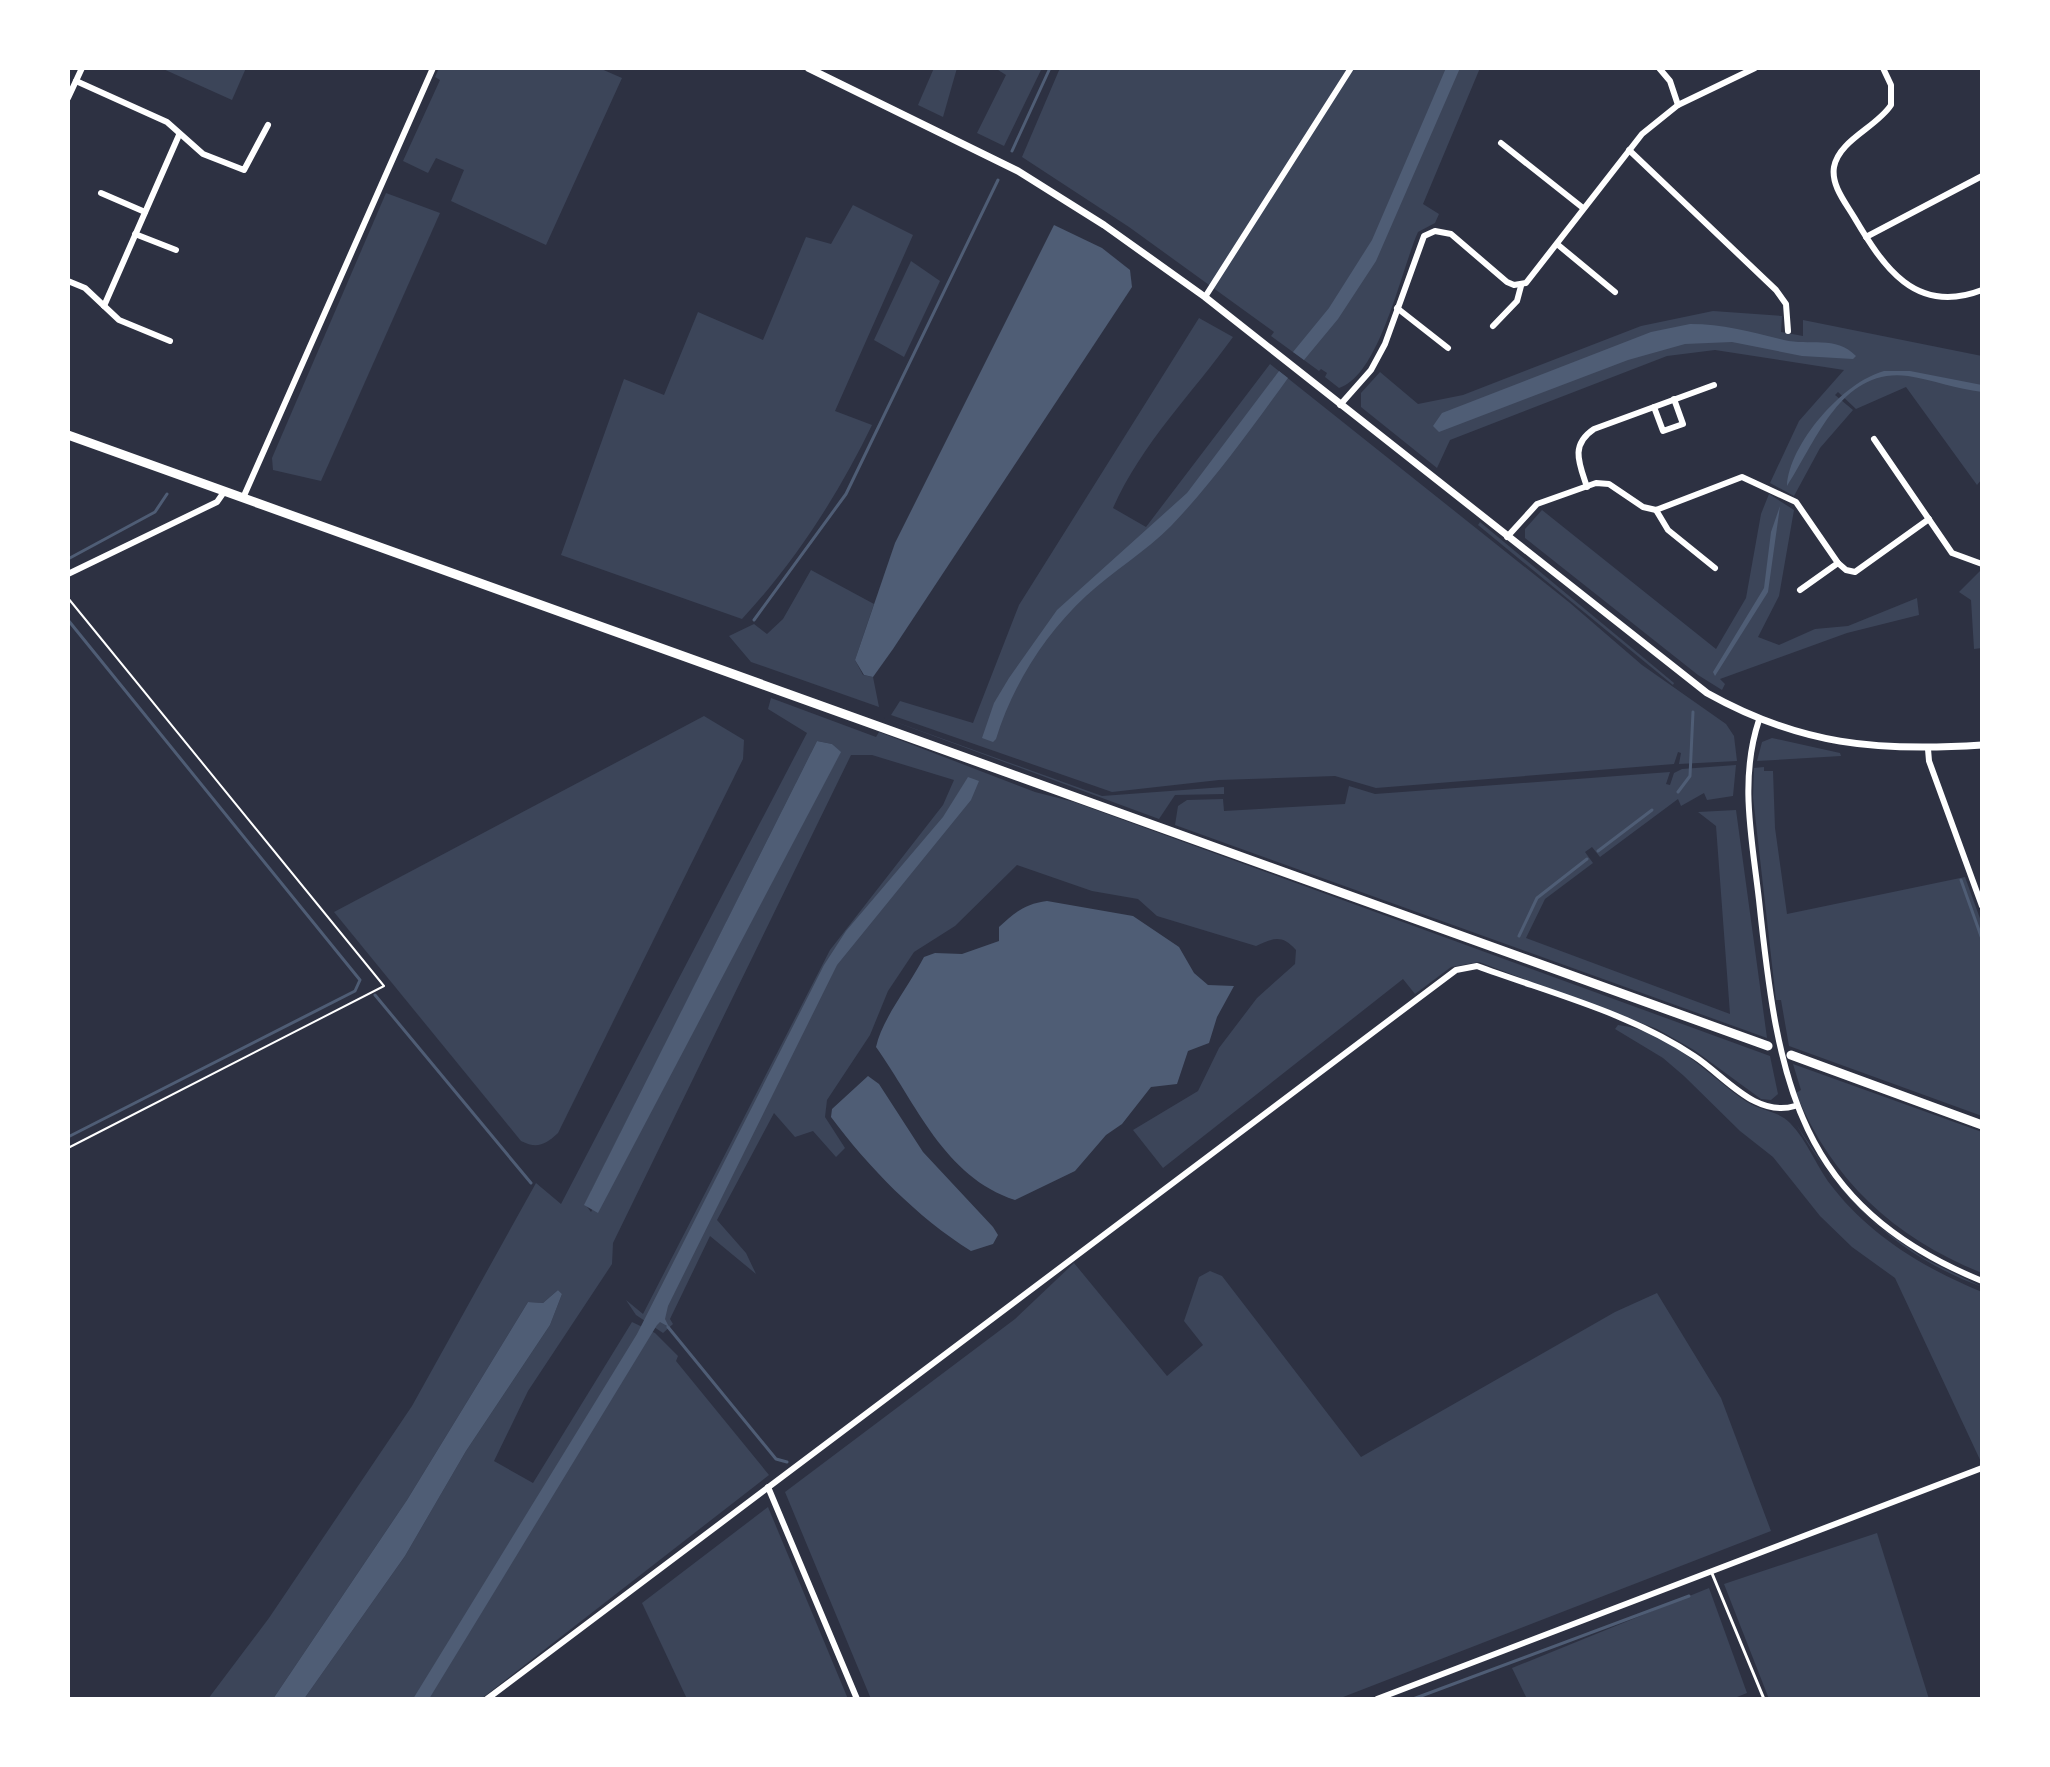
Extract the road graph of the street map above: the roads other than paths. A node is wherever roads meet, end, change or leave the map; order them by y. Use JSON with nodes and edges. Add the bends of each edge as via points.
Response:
{"nodes":[{"id":1,"x":82,"y":68,"type":"edge"},
{"id":2,"x":433,"y":68,"type":"edge"},
{"id":3,"x":808,"y":68,"type":"edge"},
{"id":4,"x":1351,"y":68,"type":"edge"},
{"id":5,"x":1659,"y":68,"type":"edge"},
{"id":6,"x":1755,"y":68,"type":"edge"},
{"id":7,"x":1883,"y":68,"type":"edge"},
{"id":8,"x":76,"y":81,"type":"junction"},
{"id":9,"x":68,"y":97,"type":"edge"},
{"id":10,"x":1678,"y":105,"type":"junction"},
{"id":11,"x":268,"y":125,"type":"dead end"},
{"id":12,"x":179,"y":135,"type":"junction"},
{"id":13,"x":1501,"y":143,"type":"dead end"},
{"id":14,"x":1629,"y":150,"type":"junction"},
{"id":15,"x":1982,"y":176,"type":"edge"},
{"id":16,"x":101,"y":193,"type":"dead end"},
{"id":17,"x":1583,"y":208,"type":"junction"},
{"id":18,"x":145,"y":212,"type":"junction"},
{"id":19,"x":135,"y":234,"type":"junction"},
{"id":20,"x":1866,"y":237,"type":"junction"},
{"id":21,"x":1557,"y":244,"type":"junction"},
{"id":22,"x":176,"y":250,"type":"dead end"},
{"id":23,"x":68,"y":281,"type":"edge"},
{"id":24,"x":1521,"y":286,"type":"junction"},
{"id":25,"x":1982,"y":290,"type":"edge"},
{"id":26,"x":1615,"y":292,"type":"dead end"},
{"id":27,"x":1205,"y":297,"type":"junction"},
{"id":28,"x":104,"y":306,"type":"junction"},
{"id":29,"x":1397,"y":308,"type":"junction"},
{"id":30,"x":1493,"y":326,"type":"dead end"},
{"id":31,"x":1788,"y":331,"type":"dead end"},
{"id":32,"x":170,"y":341,"type":"dead end"},
{"id":33,"x":1448,"y":348,"type":"dead end"},
{"id":34,"x":1714,"y":385,"type":"dead end"},
{"id":35,"x":1674,"y":399,"type":"junction"},
{"id":36,"x":1340,"y":405,"type":"junction"},
{"id":37,"x":1654,"y":407,"type":"junction"},
{"id":38,"x":68,"y":435,"type":"edge"},
{"id":39,"x":1874,"y":439,"type":"dead end"},
{"id":40,"x":1587,"y":487,"type":"junction"},
{"id":41,"x":224,"y":492,"type":"junction"},
{"id":42,"x":243,"y":498,"type":"junction"},
{"id":43,"x":1656,"y":510,"type":"junction"},
{"id":44,"x":1929,"y":519,"type":"junction"},
{"id":45,"x":1507,"y":537,"type":"junction"},
{"id":46,"x":1838,"y":563,"type":"junction"},
{"id":47,"x":1982,"y":564,"type":"edge"},
{"id":48,"x":1715,"y":568,"type":"dead end"},
{"id":49,"x":68,"y":574,"type":"edge"},
{"id":50,"x":1800,"y":590,"type":"dead end"},
{"id":51,"x":1759,"y":720,"type":"junction"},
{"id":52,"x":1982,"y":745,"type":"edge"},
{"id":53,"x":1928,"y":749,"type":"junction"},
{"id":54,"x":1982,"y":906,"type":"edge"},
{"id":55,"x":1768,"y":1046,"type":"dead end"},
{"id":56,"x":1791,"y":1055,"type":"dead end"},
{"id":57,"x":1795,"y":1106,"type":"junction"},
{"id":58,"x":1982,"y":1125,"type":"edge"},
{"id":59,"x":1982,"y":1281,"type":"edge"},
{"id":60,"x":1982,"y":1468,"type":"edge"},
{"id":61,"x":768,"y":1487,"type":"junction"},
{"id":62,"x":1711,"y":1571,"type":"junction"},
{"id":63,"x":487,"y":1699,"type":"edge"},
{"id":64,"x":857,"y":1699,"type":"edge"},
{"id":65,"x":1377,"y":1699,"type":"edge"},
{"id":66,"x":1764,"y":1699,"type":"edge"}],
"edges":[{"from":1,"to":8,"type":"street"},
{"from":2,"to":42,"type":"street"},
{"from":3,"to":27,"type":"street","via":[[1018,171]]},
{"from":4,"to":27,"type":"street"},
{"from":5,"to":10,"type":"street"},
{"from":6,"to":10,"type":"street"},
{"from":7,"to":20,"type":"street","via":[[1891,85],[1891,105],[1841,151],[1834,168],[1838,190]]},
{"from":8,"to":9,"type":"street"},
{"from":8,"to":12,"type":"street","via":[[167,122]]},
{"from":10,"to":14,"type":"street"},
{"from":11,"to":12,"type":"street","via":[[244,170],[203,154]]},
{"from":12,"to":18,"type":"street"},
{"from":13,"to":17,"type":"street"},
{"from":14,"to":17,"type":"street"},
{"from":14,"to":31,"type":"street","via":[[1776,290],[1786,304]]},
{"from":15,"to":20,"type":"street"},
{"from":16,"to":18,"type":"street"},
{"from":17,"to":21,"type":"street"},
{"from":18,"to":19,"type":"street"},
{"from":19,"to":22,"type":"street"},
{"from":19,"to":28,"type":"street"},
{"from":20,"to":25,"type":"street","via":[[1890,272],[1919,291],[1954,296]]},
{"from":21,"to":24,"type":"street"},
{"from":21,"to":26,"type":"street"},
{"from":23,"to":28,"type":"street"},
{"from":24,"to":29,"type":"street","via":[[1507,282],[1451,234],[1435,231],[1421,241]]},
{"from":24,"to":30,"type":"street","via":[[1517,301]]},
{"from":27,"to":36,"type":"street"},
{"from":28,"to":32,"type":"street","via":[[119,320]]},
{"from":29,"to":33,"type":"street"},
{"from":29,"to":36,"type":"street","via":[[1371,370]]},
{"from":34,"to":35,"type":"street"},
{"from":35,"to":37,"type":"street"},
{"from":35,"to":37,"type":"street","via":[[1683,424],[1663,431]]},
{"from":36,"to":45,"type":"street"},
{"from":37,"to":40,"type":"street","via":[[1582,437],[1577,450]]},
{"from":38,"to":41,"type":"main road"},
{"from":39,"to":44,"type":"street"},
{"from":40,"to":43,"type":"street","via":[[1609,484]]},
{"from":40,"to":45,"type":"street","via":[[1537,504]]},
{"from":41,"to":42,"type":"main road"},
{"from":41,"to":49,"type":"street","via":[[217,502]]},
{"from":42,"to":55,"type":"main road"},
{"from":43,"to":46,"type":"street","via":[[1742,477],[1796,502]]},
{"from":43,"to":48,"type":"street","via":[[1668,530]]},
{"from":44,"to":46,"type":"street","via":[[1855,572]]},
{"from":44,"to":47,"type":"street","via":[[1952,553]]},
{"from":45,"to":51,"type":"street","via":[[1678,673]]},
{"from":46,"to":50,"type":"street"},
{"from":51,"to":53,"type":"street","via":[[1835,743]]},
{"from":51,"to":57,"type":"street","via":[[1745,782],[1776,1032]]},
{"from":52,"to":53,"type":"street"},
{"from":53,"to":54,"type":"street"},
{"from":56,"to":58,"type":"main road"},
{"from":57,"to":59,"type":"street","via":[[1842,1186],[1883,1227],[1931,1259]]},
{"from":57,"to":61,"type":"street","via":[[1776,1110],[1754,1102],[1655,1031],[1477,966],[1456,970]]},
{"from":60,"to":62,"type":"street"},
{"from":61,"to":63,"type":"street"},
{"from":61,"to":64,"type":"street"},
{"from":62,"to":65,"type":"street"},
{"from":62,"to":66,"type":"lane"}]}
